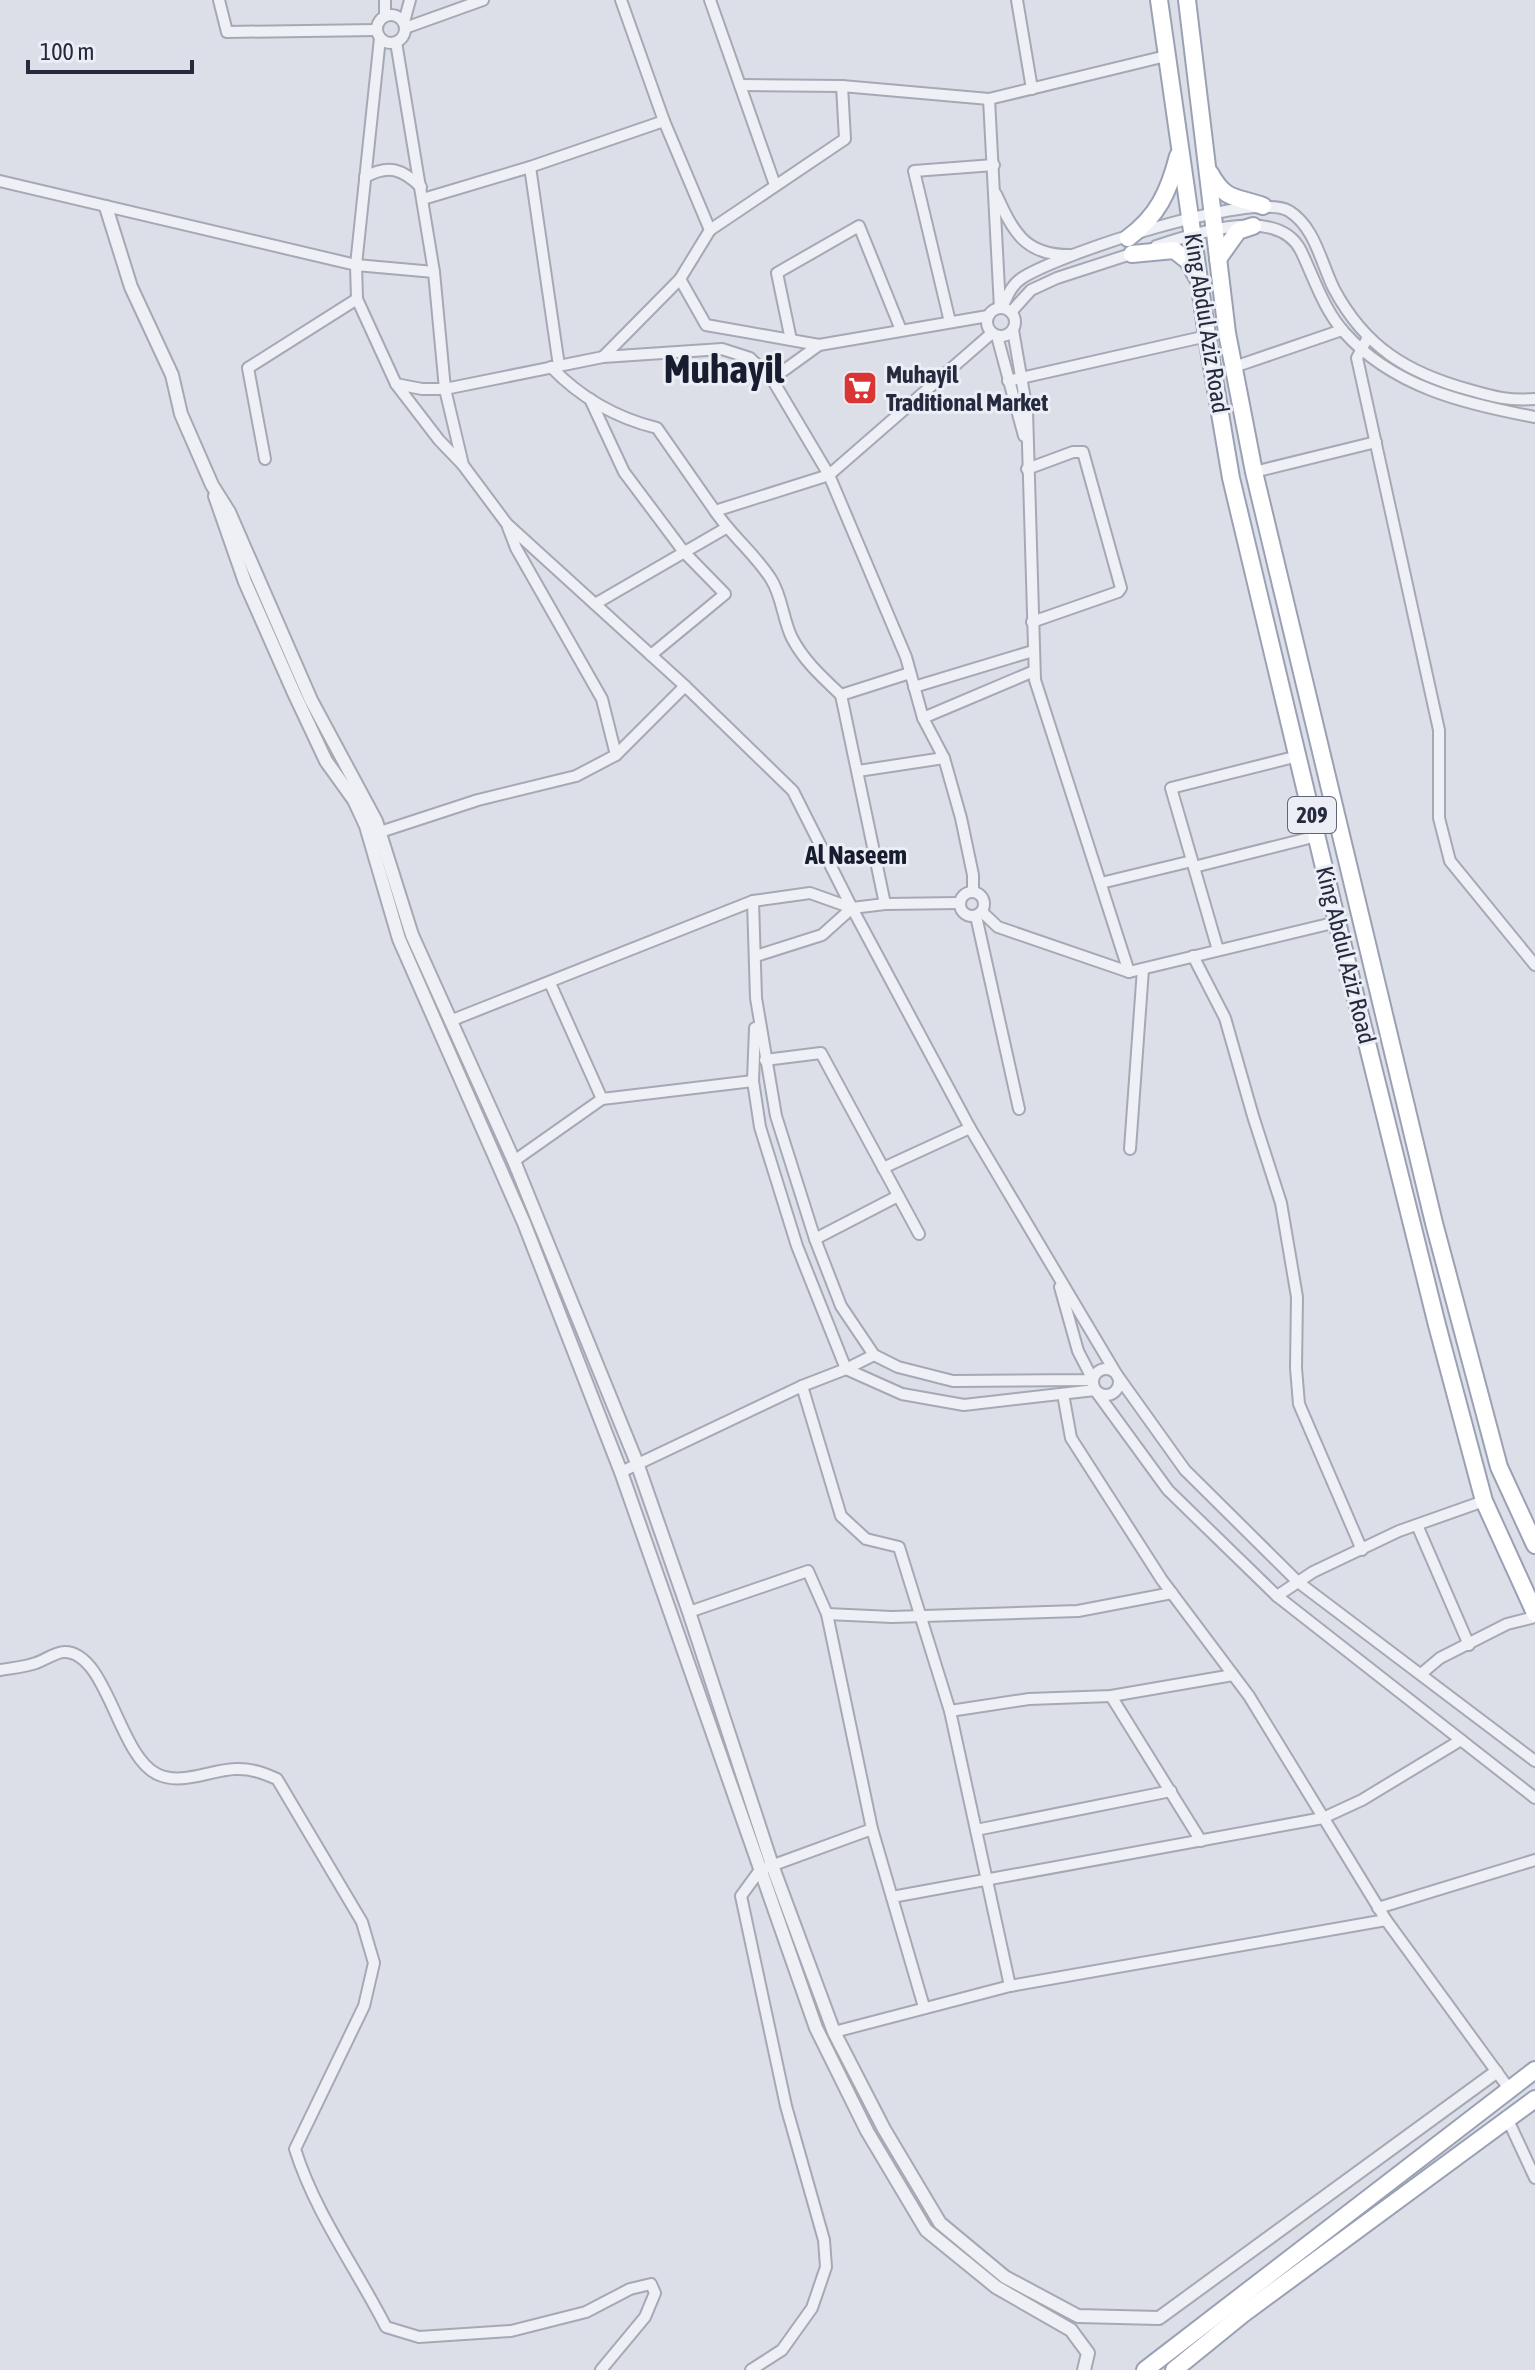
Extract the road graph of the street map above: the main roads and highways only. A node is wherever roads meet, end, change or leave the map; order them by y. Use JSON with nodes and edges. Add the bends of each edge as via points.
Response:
{"nodes":[{"id":1,"x":1159,"y":0,"type":"edge"},
{"id":2,"x":1187,"y":0,"type":"edge"},
{"id":3,"x":1180,"y":146,"type":"junction"},
{"id":4,"x":1209,"y":171,"type":"junction"},
{"id":5,"x":1263,"y":206,"type":"road end"},
{"id":6,"x":1253,"y":226,"type":"road end"},
{"id":7,"x":1218,"y":259,"type":"junction"},
{"id":8,"x":1200,"y":283,"type":"junction"},
{"id":9,"x":1535,"y":1545,"type":"edge"},
{"id":10,"x":1535,"y":1615,"type":"edge"},
{"id":11,"x":1535,"y":2070,"type":"edge"},
{"id":12,"x":1535,"y":2099,"type":"edge"},
{"id":13,"x":1145,"y":2370,"type":"edge"},
{"id":14,"x":1174,"y":2370,"type":"edge"}],
"edges":[{"from":1,"to":3,"type":"main road","name":"King Abdul Aziz Road","number":"209"},
{"from":2,"to":4,"type":"main road","name":"King Abdul Aziz Road","number":"209"},
{"from":3,"to":8,"type":"main road","name":"King Abdul Aziz Road","number":"209"},
{"from":3,"to":8,"type":"main road","via":[[1160,207],[1130,246],[1174,250],[1188,261]]},
{"from":4,"to":5,"type":"main road","via":[[1233,199]]},
{"from":4,"to":7,"type":"main road","name":"King Abdul Aziz Road","number":"209"},
{"from":6,"to":7,"type":"main road","via":[[1238,231]]},
{"from":7,"to":9,"type":"main road","name":"King Abdul Aziz Road","number":"209","via":[[1254,472],[1434,1223],[1499,1467]]},
{"from":8,"to":10,"type":"main road","name":"King Abdul Aziz Road","number":"209","via":[[1231,478],[1433,1309],[1484,1501]]},
{"from":11,"to":13,"type":"main road"},
{"from":12,"to":14,"type":"main road"}]}
